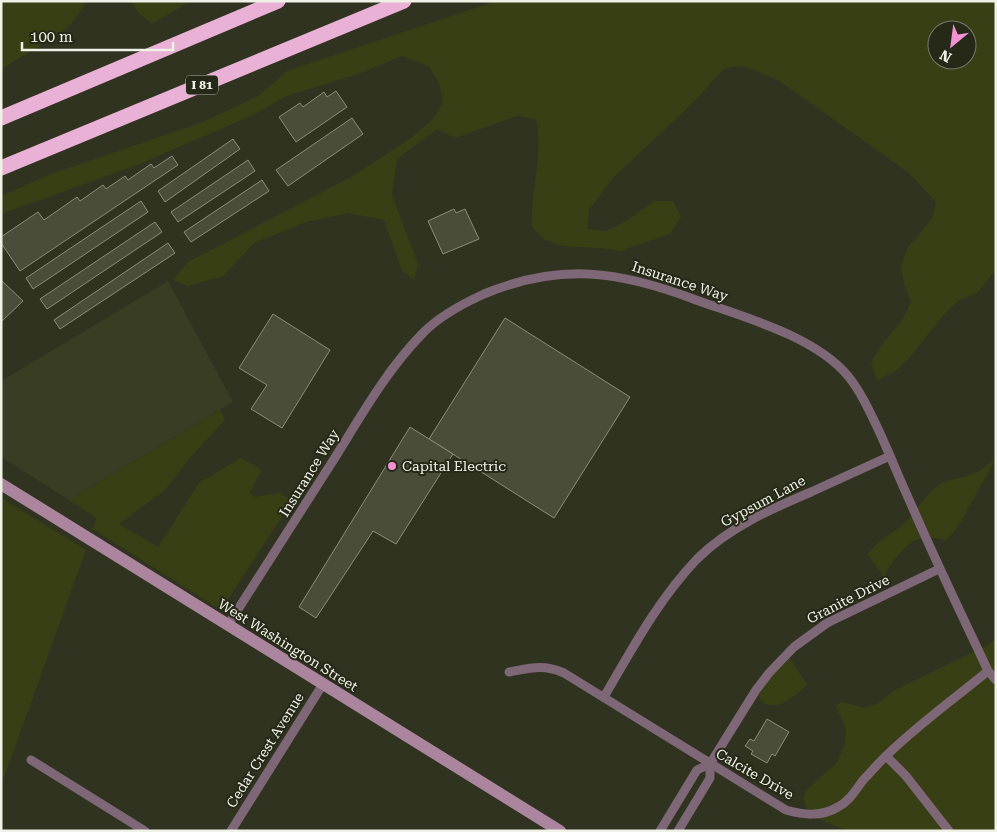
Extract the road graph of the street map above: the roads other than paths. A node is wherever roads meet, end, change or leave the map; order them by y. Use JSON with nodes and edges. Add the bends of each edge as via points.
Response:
{"nodes":[{"id":1,"x":278,"y":1,"type":"edge"},
{"id":2,"x":404,"y":1,"type":"edge"},
{"id":3,"x":1,"y":118,"type":"edge"},
{"id":4,"x":1,"y":168,"type":"edge"},
{"id":5,"x":890,"y":456,"type":"junction"},
{"id":6,"x":1,"y":484,"type":"edge"},
{"id":7,"x":939,"y":569,"type":"junction"},
{"id":8,"x":228,"y":625,"type":"junction"},
{"id":9,"x":988,"y":671,"type":"junction"},
{"id":10,"x":509,"y":672,"type":"dead end"},
{"id":11,"x":996,"y":680,"type":"edge"},
{"id":12,"x":323,"y":684,"type":"junction"},
{"id":13,"x":604,"y":698,"type":"junction"},
{"id":14,"x":886,"y":756,"type":"junction"},
{"id":15,"x":31,"y":760,"type":"dead end"},
{"id":16,"x":710,"y":764,"type":"junction"},
{"id":17,"x":145,"y":831,"type":"edge"},
{"id":18,"x":231,"y":831,"type":"edge"},
{"id":19,"x":560,"y":831,"type":"edge"},
{"id":20,"x":660,"y":831,"type":"edge"},
{"id":21,"x":678,"y":831,"type":"edge"},
{"id":22,"x":949,"y":831,"type":"edge"}],
"edges":[{"from":1,"to":3,"type":"highway"},
{"from":2,"to":4,"type":"highway","number":"I 81"},
{"from":5,"to":7,"type":"street","name":"Insurance Way"},
{"from":5,"to":8,"type":"street","name":"Insurance Way","via":[[868,406],[848,375],[823,353],[792,337],[639,280],[578,273],[548,275],[519,282],[471,300],[445,315],[402,355]]},
{"from":5,"to":13,"type":"street","name":"Gypsum Lane","via":[[761,515],[713,545],[658,605]]},
{"from":6,"to":8,"type":"main road","name":"West Washington Street"},
{"from":7,"to":9,"type":"street","name":"Insurance Way"},
{"from":7,"to":16,"type":"street","name":"Granite Drive","via":[[827,623],[794,647],[756,690]]},
{"from":8,"to":12,"type":"main road","name":"West Washington Street"},
{"from":9,"to":11,"type":"street","name":"Insurance Way"},
{"from":9,"to":14,"type":"street","name":"Calcite Drive"},
{"from":10,"to":13,"type":"street","name":"Calcite Drive","via":[[538,666],[554,669]]},
{"from":12,"to":18,"type":"street","name":"Cedar Crest Avenue"},
{"from":12,"to":19,"type":"main road","name":"West Washington Street"},
{"from":13,"to":16,"type":"street","name":"Calcite Drive"},
{"from":14,"to":16,"type":"street","name":"Calcite Drive","via":[[840,807],[811,815],[786,810]]},
{"from":14,"to":22,"type":"street"},
{"from":15,"to":17,"type":"street"},
{"from":16,"to":20,"type":"street","name":"Granite Drive","via":[[697,770]]},
{"from":16,"to":21,"type":"street","name":"Granite Drive","via":[[710,778]]}]}
